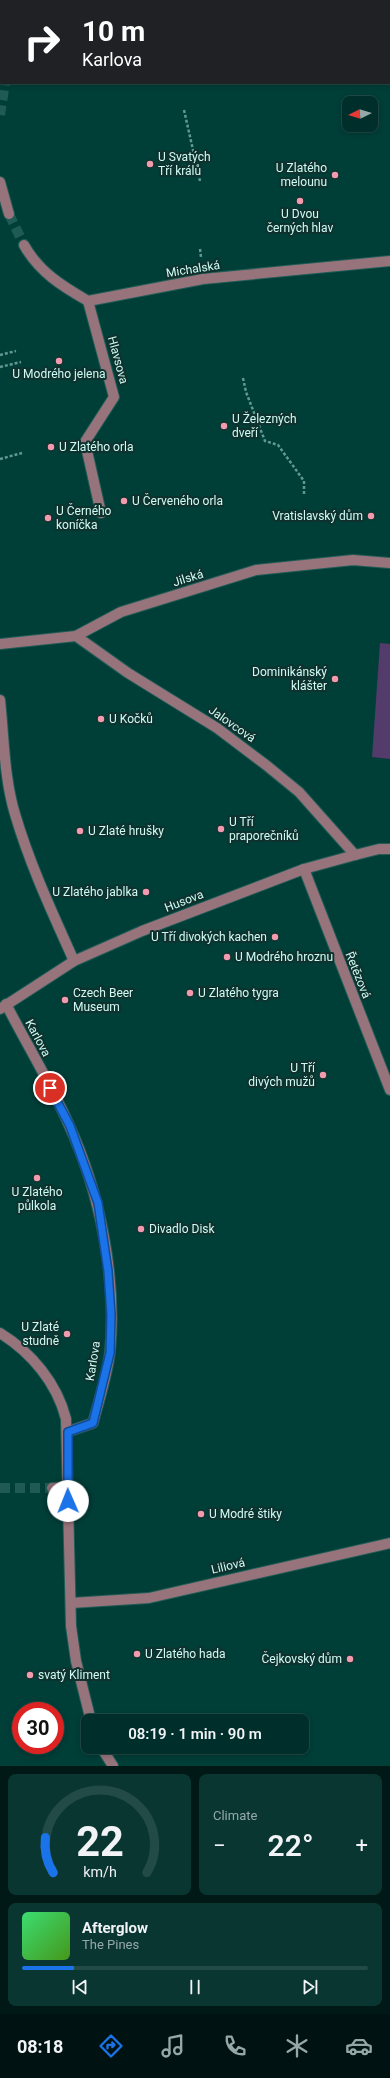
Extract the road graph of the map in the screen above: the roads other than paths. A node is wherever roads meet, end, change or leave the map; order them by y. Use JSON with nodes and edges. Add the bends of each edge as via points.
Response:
{"nodes":[{"id":1,"x":0,"y":182,"type":"edge"},
{"id":2,"x":9,"y":214,"type":"tunnel mouth"},
{"id":3,"x":24,"y":245,"type":"tunnel mouth"},
{"id":4,"x":390,"y":260,"type":"edge"},
{"id":5,"x":88,"y":300,"type":"junction"},
{"id":6,"x":101,"y":513,"type":"dead end"},
{"id":7,"x":390,"y":563,"type":"edge"},
{"id":8,"x":76,"y":636,"type":"junction"},
{"id":9,"x":0,"y":644,"type":"edge"},
{"id":10,"x":0,"y":700,"type":"edge"},
{"id":11,"x":390,"y":850,"type":"edge"},
{"id":12,"x":355,"y":855,"type":"junction"},
{"id":13,"x":304,"y":869,"type":"junction"},
{"id":14,"x":74,"y":961,"type":"junction"},
{"id":15,"x":3,"y":1007,"type":"edge"},
{"id":16,"x":390,"y":1090,"type":"edge"},
{"id":17,"x":0,"y":1333,"type":"edge"},
{"id":18,"x":68,"y":1432,"type":"junction"},
{"id":19,"x":68,"y":1487,"type":"junction"},
{"id":20,"x":52,"y":1488,"type":"tunnel mouth"},
{"id":21,"x":390,"y":1542,"type":"edge"},
{"id":22,"x":71,"y":1603,"type":"junction"},
{"id":23,"x":89,"y":1714,"type":"edge"},
{"id":24,"x":105,"y":1754,"type":"edge"},
{"id":25,"x":113,"y":1766,"type":"edge"}],
"edges":[{"from":1,"to":2,"type":"street"},
{"from":3,"to":5,"type":"street","via":[[31,258],[51,278]]},
{"from":4,"to":5,"type":"street","name":"Michalská","via":[[203,279]]},
{"from":5,"to":6,"type":"street","name":"Hlavsova","via":[[114,397],[86,442]]},
{"from":7,"to":8,"type":"street","name":"Jilská","via":[[353,560],[256,570],[121,612]]},
{"from":8,"to":9,"type":"street","name":"Jilská"},
{"from":8,"to":12,"type":"street","name":"Jalovcová","via":[[128,673],[217,728],[299,792]]},
{"from":10,"to":14,"type":"street","via":[[14,813],[35,873]]},
{"from":11,"to":12,"type":"street","name":"Husova","via":[[379,849]]},
{"from":12,"to":13,"type":"street","name":"Husova"},
{"from":13,"to":14,"type":"street","name":"Husova","via":[[142,931]]},
{"from":13,"to":16,"type":"street","name":"Řetězová"},
{"from":14,"to":15,"type":"street","name":"Husova"},
{"from":15,"to":18,"type":"street","name":"Karlova","via":[[70,1126],[98,1203],[108,1271],[110,1353],[93,1423]]},
{"from":17,"to":18,"type":"street","via":[[27,1353],[57,1392]]},
{"from":18,"to":19,"type":"street"},
{"from":19,"to":20,"type":"street"},
{"from":19,"to":22,"type":"street"},
{"from":21,"to":22,"type":"street","name":"Liliová","via":[[149,1598]]},
{"from":22,"to":23,"type":"street","via":[[76,1661]]},
{"from":24,"to":25,"type":"street"}]}
